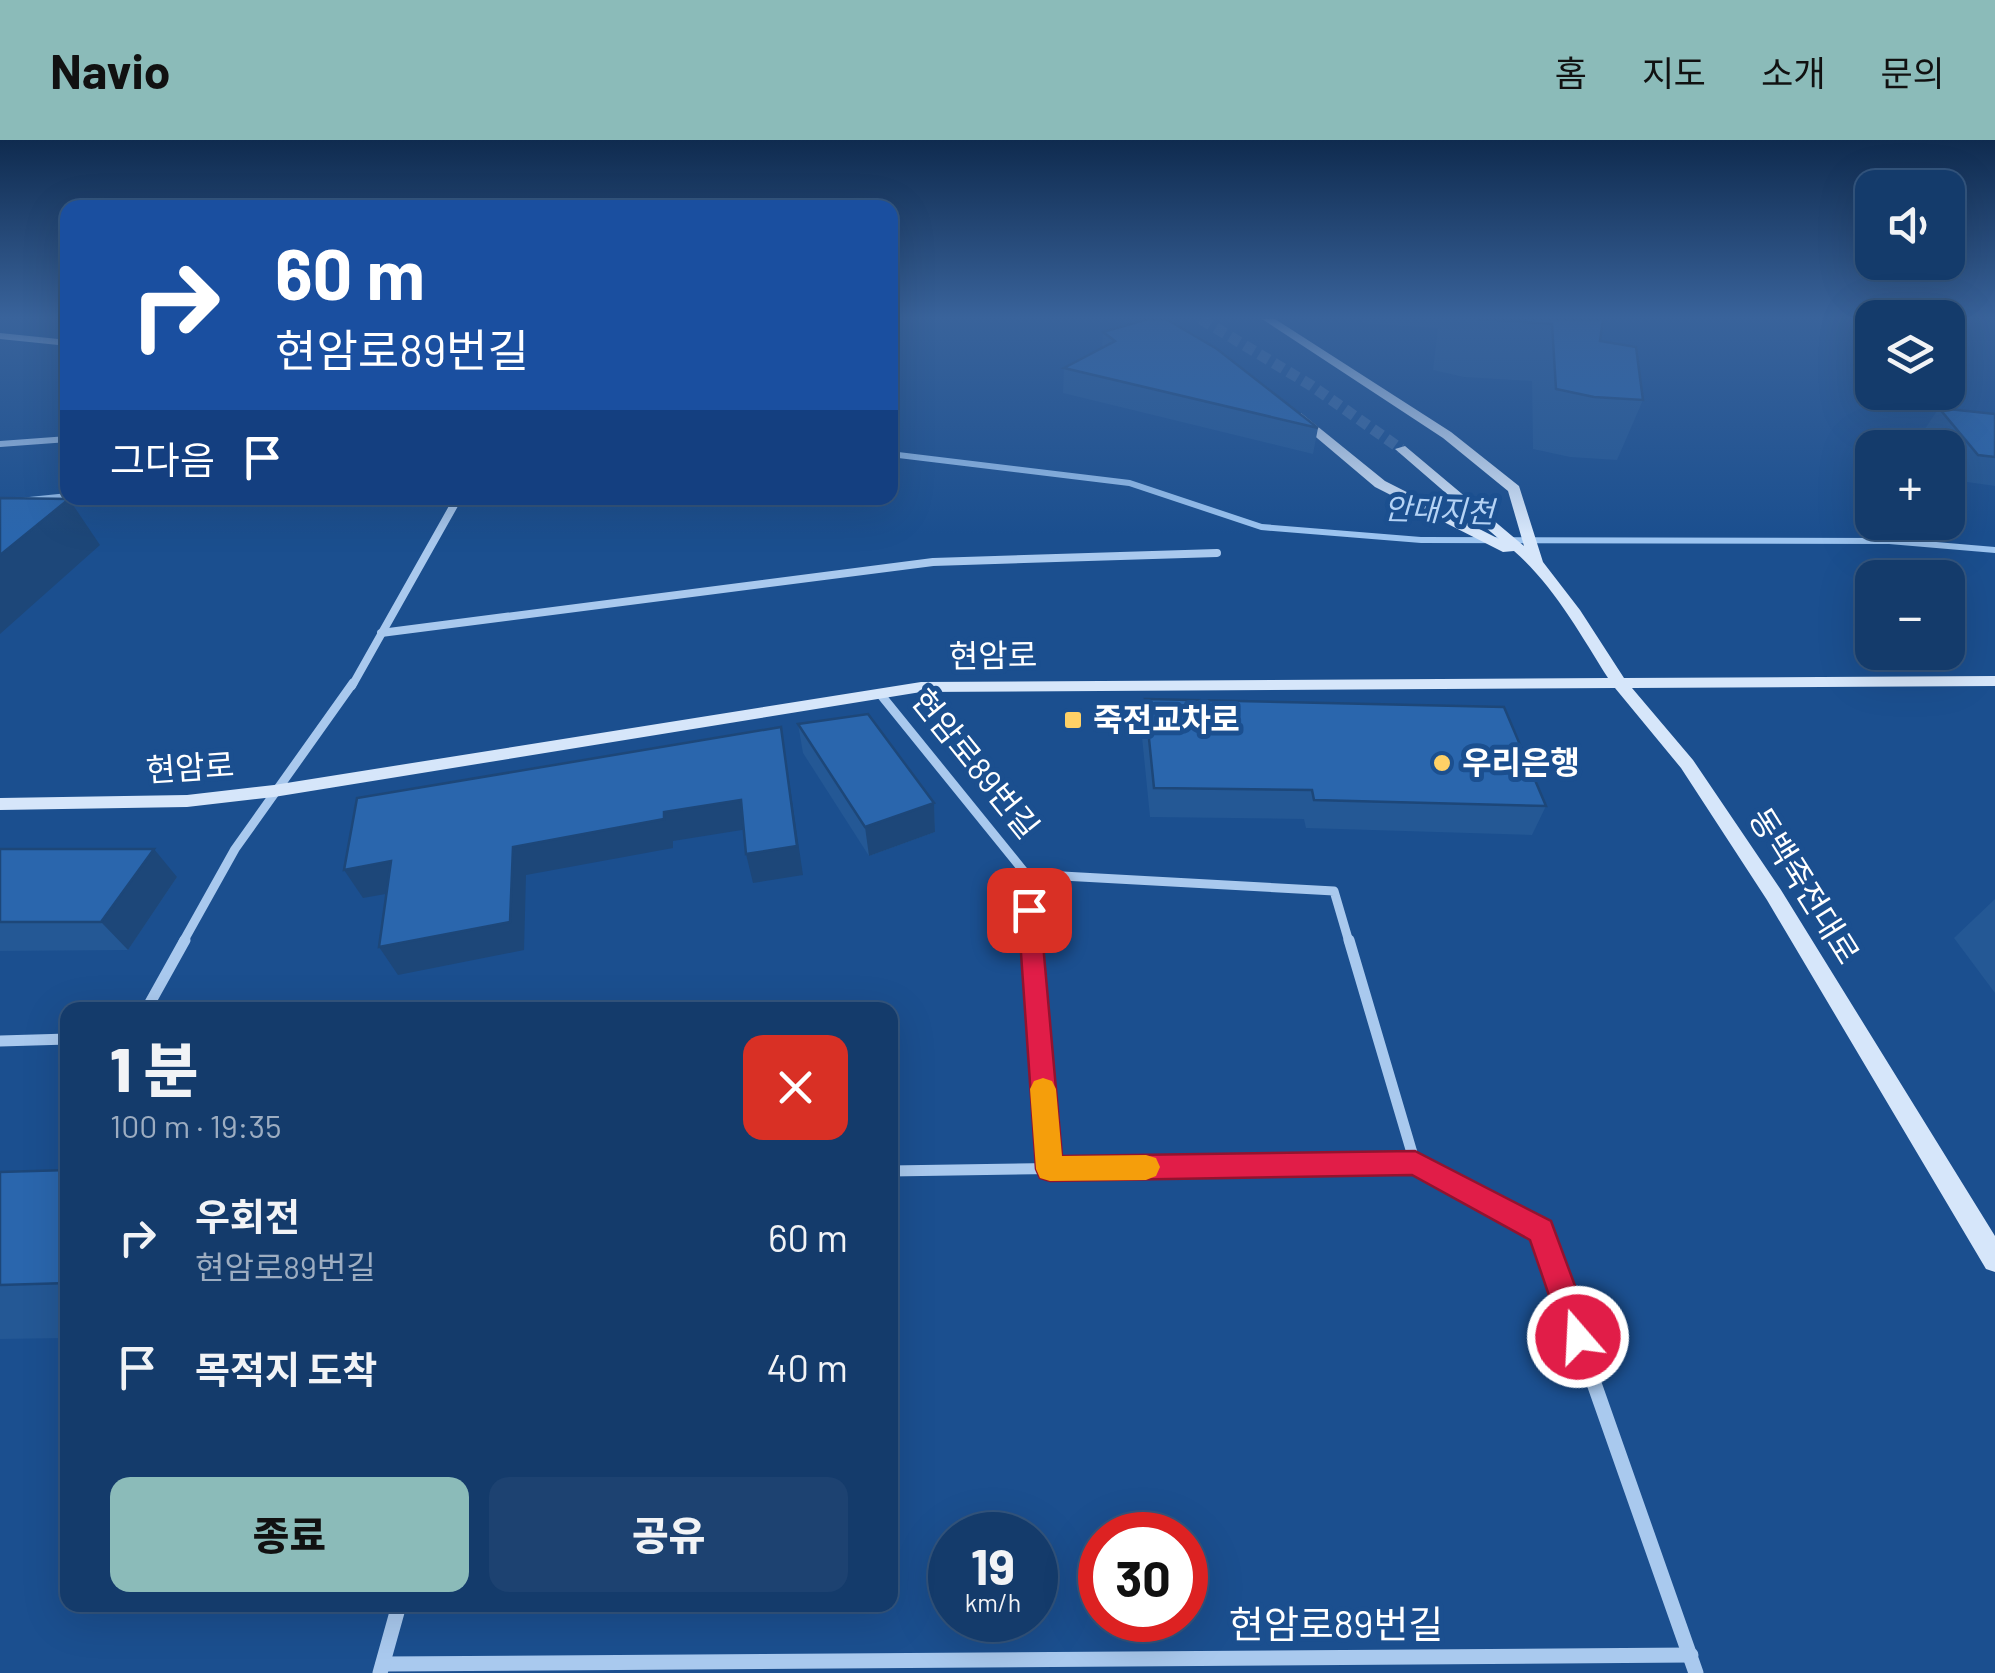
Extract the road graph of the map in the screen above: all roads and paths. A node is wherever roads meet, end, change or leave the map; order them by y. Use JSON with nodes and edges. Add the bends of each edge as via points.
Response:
{"nodes":[{"id":1,"x":1378,"y":391,"type":"edge"},
{"id":2,"x":1288,"y":409,"type":"edge"},
{"id":3,"x":60,"y":440,"type":"edge"},
{"id":4,"x":0,"y":444,"type":"edge"},
{"id":5,"x":1401,"y":449,"type":"tunnel mouth"},
{"id":6,"x":454,"y":505,"type":"edge"},
{"id":7,"x":1217,"y":552,"type":"dead end"},
{"id":8,"x":1536,"y":563,"type":"junction"},
{"id":9,"x":381,"y":633,"type":"junction"},
{"id":10,"x":1995,"y":681,"type":"edge"},
{"id":11,"x":1619,"y":683,"type":"junction"},
{"id":12,"x":880,"y":695,"type":"junction"},
{"id":13,"x":274,"y":791,"type":"junction"},
{"id":14,"x":0,"y":804,"type":"edge"},
{"id":15,"x":1026,"y":874,"type":"junction"},
{"id":16,"x":150,"y":1002,"type":"edge"},
{"id":17,"x":60,"y":1039,"type":"edge"},
{"id":18,"x":0,"y":1041,"type":"edge"},
{"id":19,"x":1415,"y":1163,"type":"junction"},
{"id":20,"x":1050,"y":1169,"type":"junction"},
{"id":21,"x":898,"y":1171,"type":"edge"},
{"id":22,"x":1995,"y":1260,"type":"edge"},
{"id":23,"x":398,"y":1612,"type":"edge"},
{"id":24,"x":1690,"y":1654,"type":"junction"},
{"id":25,"x":382,"y":1669,"type":"edge"},
{"id":26,"x":1696,"y":1673,"type":"edge"}],
"edges":[{"from":1,"to":8,"type":"main road","via":[[1514,489]]},
{"from":2,"to":8,"type":"main road","via":[[1380,484]]},
{"from":3,"to":4,"type":"street"},
{"from":5,"to":8,"type":"main road"},
{"from":6,"to":9,"type":"street"},
{"from":7,"to":9,"type":"street","via":[[933,562]]},
{"from":8,"to":11,"type":"main road","name":"동백죽전대로"},
{"from":9,"to":13,"type":"street","via":[[348,692]]},
{"from":10,"to":11,"type":"main road","name":"현암로"},
{"from":11,"to":12,"type":"main road","name":"현암로","via":[[921,687]]},
{"from":11,"to":22,"type":"main road","name":"동백죽전대로","via":[[1687,764],[1774,895]]},
{"from":12,"to":13,"type":"main road","name":"현암로"},
{"from":12,"to":15,"type":"street","name":"현암로89번길"},
{"from":13,"to":14,"type":"main road","name":"현암로","via":[[187,801]]},
{"from":13,"to":16,"type":"street"},
{"from":15,"to":19,"type":"street","via":[[1334,891]]},
{"from":15,"to":20,"type":"street","name":"현암로89번길"},
{"from":17,"to":18,"type":"street"},
{"from":19,"to":20,"type":"street"},
{"from":19,"to":24,"type":"street","via":[[1541,1231]]},
{"from":20,"to":21,"type":"street"},
{"from":23,"to":25,"type":"street"},
{"from":24,"to":25,"type":"street","name":"현암로89번길"},
{"from":24,"to":26,"type":"street"}]}
